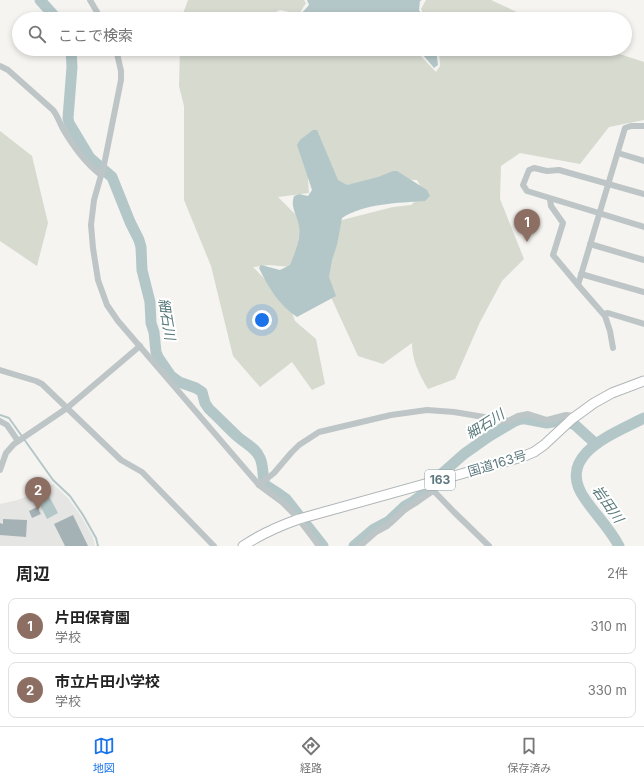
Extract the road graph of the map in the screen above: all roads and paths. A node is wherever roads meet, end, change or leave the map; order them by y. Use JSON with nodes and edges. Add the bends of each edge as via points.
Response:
{"nodes":[{"id":1,"x":90,"y":0,"type":"edge"},
{"id":2,"x":97,"y":12,"type":"edge"},
{"id":3,"x":118,"y":56,"type":"edge"},
{"id":4,"x":0,"y":66,"type":"edge"},
{"id":5,"x":643,"y":127,"type":"edge"},
{"id":6,"x":618,"y":153,"type":"junction"},
{"id":7,"x":644,"y":161,"type":"edge"},
{"id":8,"x":101,"y":174,"type":"junction"},
{"id":9,"x":609,"y":183,"type":"junction"},
{"id":10,"x":644,"y":194,"type":"edge"},
{"id":11,"x":550,"y":199,"type":"junction"},
{"id":12,"x":599,"y":214,"type":"junction"},
{"id":13,"x":644,"y":227,"type":"edge"},
{"id":14,"x":590,"y":244,"type":"junction"},
{"id":15,"x":644,"y":260,"type":"edge"},
{"id":16,"x":581,"y":274,"type":"junction"},
{"id":17,"x":578,"y":285,"type":"junction"},
{"id":18,"x":644,"y":292,"type":"edge"},
{"id":19,"x":604,"y":314,"type":"junction"},
{"id":20,"x":644,"y":324,"type":"edge"},
{"id":21,"x":140,"y":346,"type":"junction"},
{"id":22,"x":613,"y":348,"type":"dead end"},
{"id":23,"x":0,"y":370,"type":"edge"},
{"id":24,"x":644,"y":381,"type":"edge"},
{"id":25,"x":67,"y":408,"type":"junction"},
{"id":26,"x":574,"y":417,"type":"junction"},
{"id":27,"x":0,"y":421,"type":"edge"},
{"id":28,"x":19,"y":441,"type":"junction"},
{"id":29,"x":0,"y":470,"type":"edge"},
{"id":30,"x":260,"y":484,"type":"junction"},
{"id":31,"x":430,"y":487,"type":"junction"},
{"id":32,"x":298,"y":519,"type":"junction"},
{"id":33,"x":214,"y":546,"type":"edge"},
{"id":34,"x":243,"y":546,"type":"edge"},
{"id":35,"x":319,"y":546,"type":"edge"},
{"id":36,"x":360,"y":546,"type":"edge"},
{"id":37,"x":489,"y":546,"type":"edge"}],
"edges":[{"from":1,"to":2,"type":"street"},
{"from":3,"to":8,"type":"street","via":[[121,80]]},
{"from":4,"to":8,"type":"street","via":[[8,70],[53,110],[61,127],[83,158]]},
{"from":5,"to":6,"type":"street","via":[[626,128]]},
{"from":6,"to":7,"type":"street"},
{"from":6,"to":9,"type":"street"},
{"from":8,"to":21,"type":"street","via":[[90,225],[98,280],[107,305]]},
{"from":9,"to":10,"type":"street"},
{"from":9,"to":11,"type":"street","via":[[559,170],[529,170],[523,185],[527,191]]},
{"from":9,"to":12,"type":"street"},
{"from":11,"to":12,"type":"street"},
{"from":11,"to":17,"type":"street","via":[[551,206],[563,223],[553,255]]},
{"from":12,"to":13,"type":"street"},
{"from":12,"to":14,"type":"street"},
{"from":14,"to":15,"type":"street"},
{"from":14,"to":16,"type":"street"},
{"from":16,"to":17,"type":"street"},
{"from":16,"to":18,"type":"street"},
{"from":17,"to":19,"type":"street"},
{"from":19,"to":20,"type":"street"},
{"from":19,"to":22,"type":"street"},
{"from":21,"to":25,"type":"street"},
{"from":21,"to":30,"type":"street"},
{"from":23,"to":25,"type":"street","via":[[39,382]]},
{"from":24,"to":26,"type":"highway","name":"国道163号","number":"163","via":[[612,392]]},
{"from":25,"to":28,"type":"street"},
{"from":25,"to":33,"type":"street","via":[[121,460],[142,472]]},
{"from":26,"to":30,"type":"street","via":[[566,415],[547,420],[534,415],[523,415],[508,421],[434,410],[391,415],[315,434],[291,453],[274,473]]},
{"from":26,"to":31,"type":"highway","name":"国道163号","number":"163","via":[[534,452]]},
{"from":27,"to":28,"type":"street","via":[[8,425]]},
{"from":28,"to":29,"type":"street","via":[[6,453]]},
{"from":30,"to":32,"type":"street"},
{"from":31,"to":32,"type":"highway","name":"国道163号","number":"163"},
{"from":31,"to":36,"type":"street","via":[[387,526]]},
{"from":31,"to":37,"type":"street"},
{"from":32,"to":34,"type":"highway","name":"国道163号","number":"163","via":[[275,528]]},
{"from":32,"to":35,"type":"street"}]}
